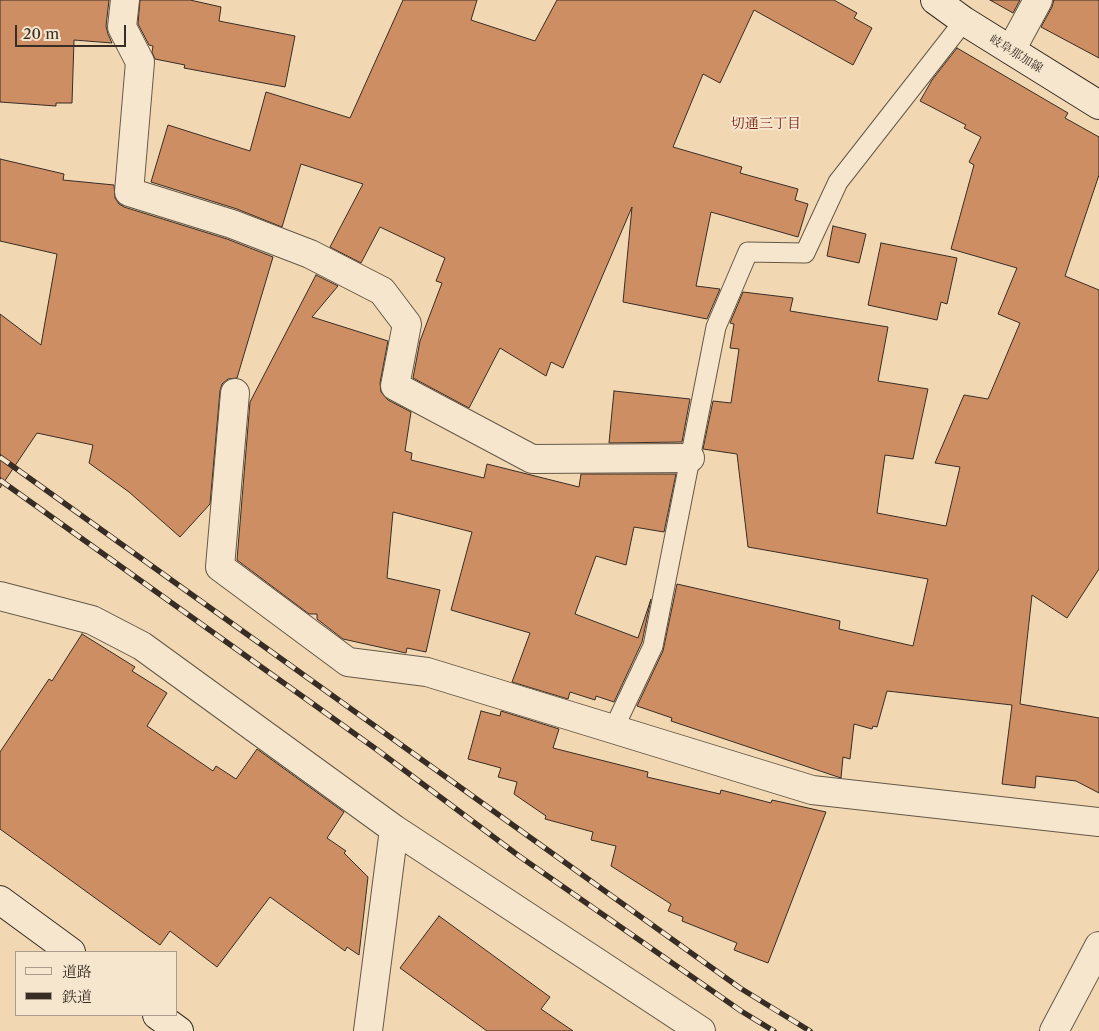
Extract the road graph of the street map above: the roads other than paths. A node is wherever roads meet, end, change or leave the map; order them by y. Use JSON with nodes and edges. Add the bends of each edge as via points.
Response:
{"nodes":[{"id":1,"x":125,"y":0,"type":"edge"},
{"id":2,"x":935,"y":0,"type":"edge"},
{"id":3,"x":1038,"y":0,"type":"edge"},
{"id":4,"x":964,"y":21,"type":"junction"},
{"id":5,"x":1011,"y":50,"type":"junction"},
{"id":6,"x":1099,"y":105,"type":"edge"},
{"id":7,"x":235,"y":393,"type":"dead end"},
{"id":8,"x":690,"y":458,"type":"junction"},
{"id":9,"x":0,"y":596,"type":"edge"},
{"id":10,"x":613,"y":730,"type":"junction"},
{"id":11,"x":1099,"y":822,"type":"edge"},
{"id":12,"x":394,"y":829,"type":"junction"},
{"id":13,"x":0,"y":900,"type":"edge"},
{"id":14,"x":1099,"y":946,"type":"edge"},
{"id":15,"x":71,"y":951,"type":"edge"},
{"id":16,"x":158,"y":1016,"type":"edge"},
{"id":17,"x":180,"y":1031,"type":"edge"},
{"id":18,"x":368,"y":1031,"type":"edge"},
{"id":19,"x":702,"y":1031,"type":"edge"},
{"id":20,"x":1054,"y":1031,"type":"edge"}],
"edges":[{"from":1,"to":8,"type":"street","via":[[122,27],[140,62],[129,192],[232,224],[310,254],[382,291],[407,324],[395,386],[532,460]]},
{"from":2,"to":4,"type":"street","name":"岐阜那加線"},
{"from":3,"to":5,"type":"street"},
{"from":4,"to":5,"type":"street","name":"岐阜那加線"},
{"from":4,"to":8,"type":"lane","via":[[838,182],[805,253],[748,252],[716,327]]},
{"from":5,"to":6,"type":"street","name":"岐阜那加線"},
{"from":7,"to":10,"type":"street","via":[[220,567],[348,662],[427,672]]},
{"from":8,"to":10,"type":"lane","via":[[653,646]]},
{"from":9,"to":12,"type":"street","via":[[92,620],[142,646]]},
{"from":10,"to":11,"type":"street","via":[[812,790]]},
{"from":12,"to":18,"type":"street"},
{"from":12,"to":19,"type":"street"},
{"from":13,"to":15,"type":"street"},
{"from":14,"to":20,"type":"street"},
{"from":16,"to":17,"type":"street"}]}
